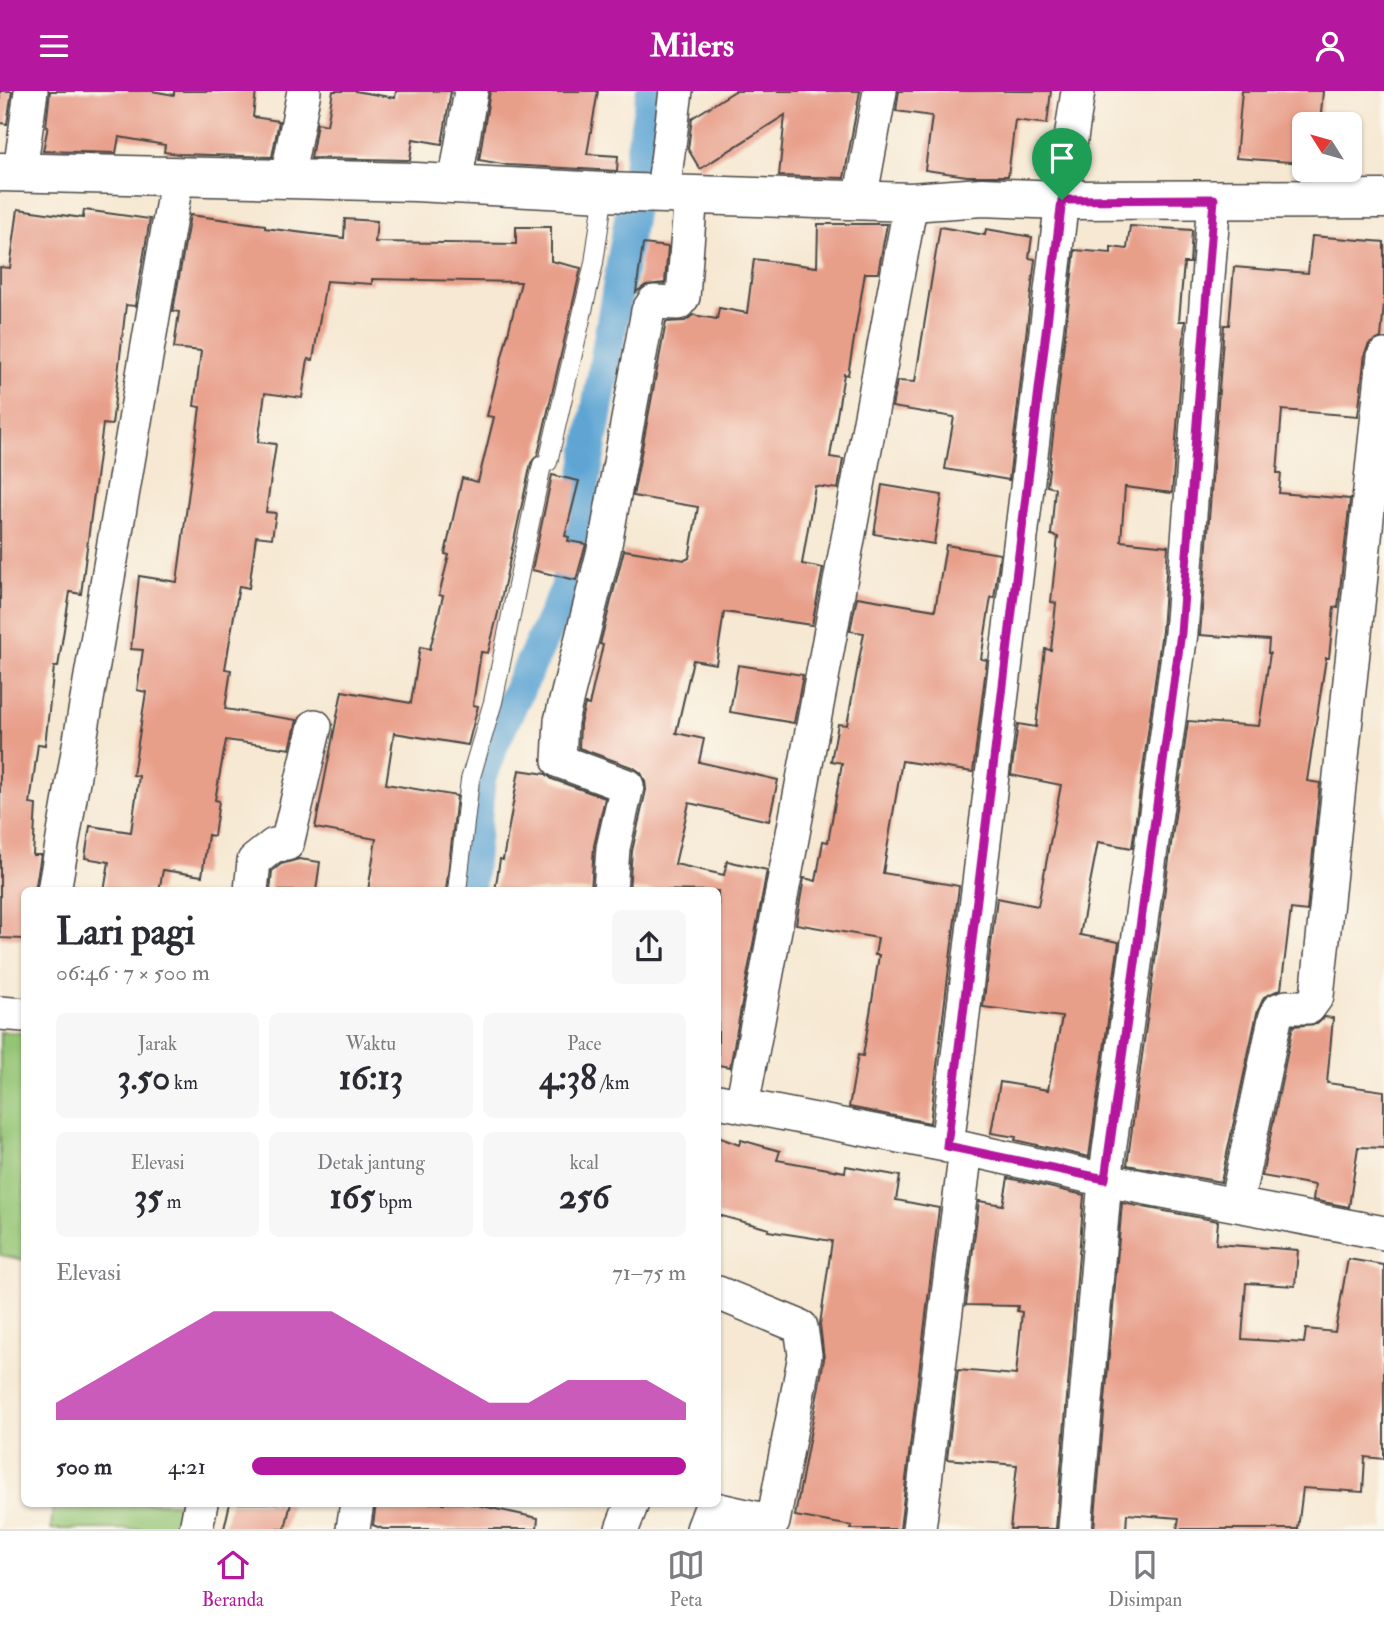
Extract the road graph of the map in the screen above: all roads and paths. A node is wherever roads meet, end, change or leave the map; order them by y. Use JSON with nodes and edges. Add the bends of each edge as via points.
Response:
{"nodes":[{"id":1,"x":31,"y":91,"type":"edge"},
{"id":2,"x":304,"y":91,"type":"edge"},
{"id":3,"x":471,"y":91,"type":"edge"},
{"id":4,"x":677,"y":91,"type":"edge"},
{"id":5,"x":880,"y":91,"type":"edge"},
{"id":6,"x":1078,"y":91,"type":"edge"},
{"id":7,"x":10,"y":173,"type":"edge"},
{"id":8,"x":177,"y":177,"type":"junction"},
{"id":9,"x":287,"y":179,"type":"junction"},
{"id":10,"x":454,"y":184,"type":"junction"},
{"id":11,"x":604,"y":192,"type":"junction"},
{"id":12,"x":671,"y":193,"type":"junction"},
{"id":13,"x":860,"y":199,"type":"junction"},
{"id":14,"x":1214,"y":199,"type":"junction"},
{"id":15,"x":1384,"y":199,"type":"edge"},
{"id":16,"x":1062,"y":200,"type":"junction"},
{"id":17,"x":911,"y":202,"type":"junction"},
{"id":18,"x":1384,"y":356,"type":"edge"},
{"id":19,"x":315,"y":726,"type":"dead end"},
{"id":20,"x":55,"y":887,"type":"edge"},
{"id":21,"x":251,"y":887,"type":"edge"},
{"id":22,"x":457,"y":887,"type":"edge"},
{"id":23,"x":610,"y":887,"type":"edge"},
{"id":24,"x":0,"y":1013,"type":"edge"},
{"id":25,"x":21,"y":1015,"type":"edge"},
{"id":26,"x":730,"y":1103,"type":"edge"},
{"id":27,"x":956,"y":1147,"type":"junction"},
{"id":28,"x":1105,"y":1179,"type":"junction"},
{"id":29,"x":1236,"y":1205,"type":"junction"},
{"id":30,"x":1384,"y":1233,"type":"edge"},
{"id":31,"x":721,"y":1294,"type":"edge"},
{"id":32,"x":200,"y":1507,"type":"edge"},
{"id":33,"x":356,"y":1507,"type":"edge"},
{"id":34,"x":630,"y":1507,"type":"edge"},
{"id":35,"x":196,"y":1529,"type":"edge"},
{"id":36,"x":353,"y":1529,"type":"edge"},
{"id":37,"x":622,"y":1529,"type":"edge"},
{"id":38,"x":703,"y":1529,"type":"edge"},
{"id":39,"x":919,"y":1529,"type":"edge"},
{"id":40,"x":1075,"y":1529,"type":"edge"}],
"edges":[{"from":1,"to":7,"type":"street"},
{"from":2,"to":9,"type":"street"},
{"from":3,"to":10,"type":"street"},
{"from":4,"to":12,"type":"street"},
{"from":5,"to":13,"type":"street"},
{"from":6,"to":16,"type":"street"},
{"from":7,"to":8,"type":"street"},
{"from":8,"to":9,"type":"street"},
{"from":8,"to":20,"type":"street"},
{"from":9,"to":10,"type":"street"},
{"from":10,"to":11,"type":"street"},
{"from":11,"to":12,"type":"street"},
{"from":11,"to":22,"type":"lane","via":[[594,263],[548,462],[542,465],[493,702],[470,780]]},
{"from":12,"to":13,"type":"street"},
{"from":12,"to":23,"type":"street","via":[[683,297],[678,303],[654,302],[648,311],[604,550],[561,721],[559,761],[627,786],[613,848]]},
{"from":13,"to":17,"type":"street"},
{"from":14,"to":15,"type":"street"},
{"from":14,"to":16,"type":"street"},
{"from":14,"to":28,"type":"street","via":[[1181,633]]},
{"from":16,"to":17,"type":"street","via":[[982,197]]},
{"from":16,"to":27,"type":"street"},
{"from":17,"to":26,"type":"street"},
{"from":18,"to":29,"type":"street","via":[[1317,996],[1309,1007],[1278,1010]]},
{"from":19,"to":21,"type":"street","via":[[287,844],[274,845],[254,861]]},
{"from":24,"to":25,"type":"street"},
{"from":26,"to":27,"type":"street"},
{"from":27,"to":28,"type":"street"},
{"from":27,"to":39,"type":"street"},
{"from":28,"to":29,"type":"street"},
{"from":28,"to":40,"type":"street"},
{"from":29,"to":30,"type":"street"},
{"from":31,"to":38,"type":"street","via":[[801,1327],[805,1355],[773,1522],[711,1508]]},
{"from":32,"to":35,"type":"street"},
{"from":33,"to":36,"type":"street"},
{"from":34,"to":37,"type":"street"}]}
